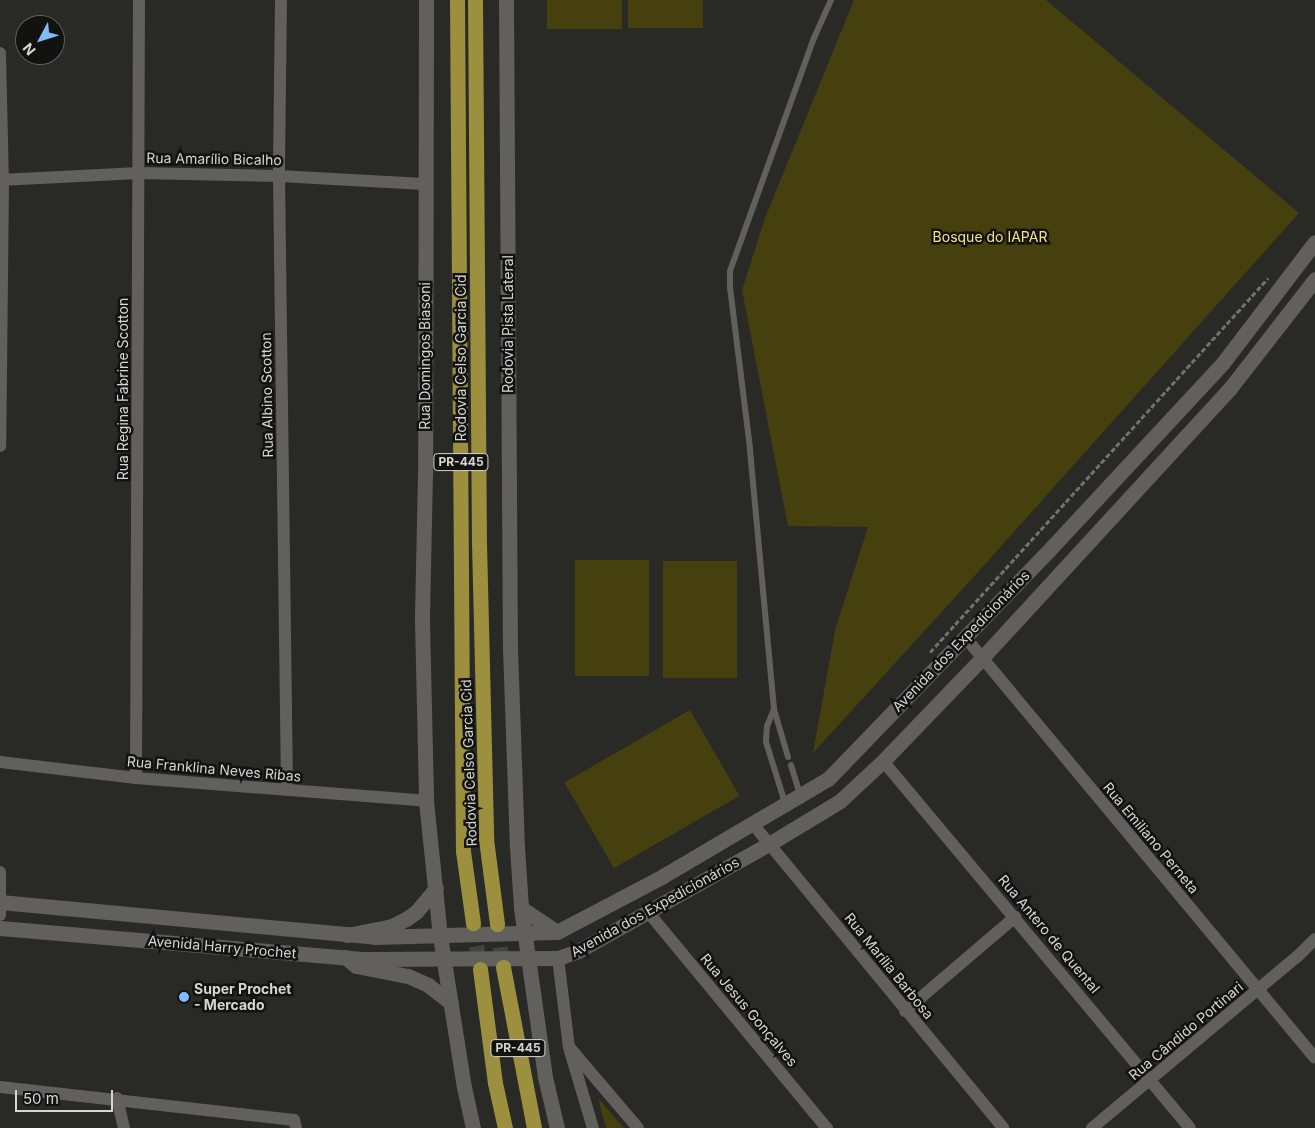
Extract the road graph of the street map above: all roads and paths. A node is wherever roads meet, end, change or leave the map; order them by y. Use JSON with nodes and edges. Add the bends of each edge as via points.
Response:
{"nodes":[{"id":1,"x":139,"y":0,"type":"edge"},
{"id":2,"x":281,"y":0,"type":"edge"},
{"id":3,"x":426,"y":0,"type":"edge"},
{"id":4,"x":456,"y":0,"type":"edge"},
{"id":5,"x":475,"y":0,"type":"edge"},
{"id":6,"x":506,"y":0,"type":"edge"},
{"id":7,"x":830,"y":0,"type":"edge"},
{"id":8,"x":0,"y":53,"type":"edge"},
{"id":9,"x":138,"y":173,"type":"junction"},
{"id":10,"x":279,"y":176,"type":"junction"},
{"id":11,"x":2,"y":181,"type":"edge"},
{"id":12,"x":424,"y":184,"type":"junction"},
{"id":13,"x":1314,"y":245,"type":"edge"},
{"id":14,"x":1274,"y":272,"type":"dead end"},
{"id":15,"x":1315,"y":279,"type":"edge"},
{"id":16,"x":0,"y":446,"type":"edge"},
{"id":17,"x":965,"y":637,"type":"junction"},
{"id":18,"x":930,"y":652,"type":"dead end"},
{"id":19,"x":982,"y":658,"type":"junction"},
{"id":20,"x":774,"y":709,"type":"junction"},
{"id":21,"x":788,"y":757,"type":"dead end"},
{"id":22,"x":883,"y":760,"type":"junction"},
{"id":23,"x":0,"y":762,"type":"edge"},
{"id":24,"x":791,"y":765,"type":"dead end"},
{"id":25,"x":136,"y":778,"type":"junction"},
{"id":26,"x":287,"y":790,"type":"junction"},
{"id":27,"x":800,"y":795,"type":"junction"},
{"id":28,"x":426,"y":801,"type":"junction"},
{"id":29,"x":785,"y":804,"type":"junction"},
{"id":30,"x":752,"y":823,"type":"junction"},
{"id":31,"x":770,"y":844,"type":"junction"},
{"id":32,"x":0,"y":872,"type":"edge"},
{"id":33,"x":436,"y":888,"type":"junction"},
{"id":34,"x":0,"y":906,"type":"edge"},
{"id":35,"x":521,"y":908,"type":"junction"},
{"id":36,"x":648,"y":912,"type":"junction"},
{"id":37,"x":1015,"y":918,"type":"junction"},
{"id":38,"x":473,"y":923,"type":"tunnel mouth"},
{"id":39,"x":497,"y":924,"type":"tunnel mouth"},
{"id":40,"x":0,"y":928,"type":"edge"},
{"id":41,"x":557,"y":932,"type":"junction"},
{"id":42,"x":525,"y":933,"type":"junction"},
{"id":43,"x":347,"y":935,"type":"junction"},
{"id":44,"x":440,"y":936,"type":"junction"},
{"id":45,"x":1315,"y":939,"type":"edge"},
{"id":46,"x":345,"y":958,"type":"junction"},
{"id":47,"x":528,"y":958,"type":"junction"},
{"id":48,"x":558,"y":958,"type":"junction"},
{"id":49,"x":444,"y":959,"type":"junction"},
{"id":50,"x":503,"y":967,"type":"tunnel mouth"},
{"id":51,"x":480,"y":969,"type":"tunnel mouth"},
{"id":52,"x":1258,"y":990,"type":"junction"},
{"id":53,"x":450,"y":1003,"type":"junction"},
{"id":54,"x":905,"y":1010,"type":"junction"},
{"id":55,"x":569,"y":1046,"type":"junction"},
{"id":56,"x":1315,"y":1058,"type":"edge"},
{"id":57,"x":1150,"y":1079,"type":"junction"},
{"id":58,"x":0,"y":1087,"type":"edge"},
{"id":59,"x":117,"y":1098,"type":"junction"},
{"id":60,"x":295,"y":1124,"type":"edge"},
{"id":61,"x":124,"y":1128,"type":"edge"},
{"id":62,"x":473,"y":1128,"type":"edge"},
{"id":63,"x":505,"y":1128,"type":"edge"},
{"id":64,"x":534,"y":1128,"type":"edge"},
{"id":65,"x":557,"y":1128,"type":"edge"},
{"id":66,"x":593,"y":1128,"type":"edge"},
{"id":67,"x":638,"y":1128,"type":"edge"},
{"id":68,"x":828,"y":1128,"type":"edge"},
{"id":69,"x":1003,"y":1128,"type":"edge"},
{"id":70,"x":1092,"y":1128,"type":"edge"},
{"id":71,"x":1190,"y":1128,"type":"edge"}],
"edges":[{"from":1,"to":9,"type":"street","name":"Rua Regina Fabrine Scotton"},
{"from":2,"to":10,"type":"street","name":"Rua Albino Scotton"},
{"from":3,"to":12,"type":"street","name":"Rua Domingos Biasoni"},
{"from":4,"to":38,"type":"highway","name":"Rodovia Celso Garcia Cid","number":"PR-445","via":[[463,851]]},
{"from":5,"to":39,"type":"highway","name":"Rodovia Celso Garcia Cid","number":"PR-445","via":[[479,543],[485,819]]},
{"from":6,"to":35,"type":"street","name":"Rodovia Pista Lateral","number":"PR-445","via":[[510,648]]},
{"from":7,"to":20,"type":"lane","via":[[797,82],[730,271]]},
{"from":8,"to":11,"type":"street"},
{"from":9,"to":10,"type":"street","name":"Rua Amarílio Bicalho"},
{"from":9,"to":11,"type":"street","name":"Rua Amarílio Bicalho"},
{"from":9,"to":25,"type":"street","name":"Rua Regina Fabrine Scotton"},
{"from":10,"to":12,"type":"street","name":"Rua Amarílio Bicalho"},
{"from":10,"to":26,"type":"street","name":"Rua Albino Scotton"},
{"from":11,"to":16,"type":"street"},
{"from":12,"to":28,"type":"street","name":"Rua Domingos Biasoni","via":[[422,620]]},
{"from":13,"to":17,"type":"street","name":"Avenida dos Expedicionários","via":[[1222,364]]},
{"from":14,"to":18,"type":"path"},
{"from":15,"to":19,"type":"street","name":"Avenida dos Expedicionários","via":[[1231,387]]},
{"from":17,"to":19,"type":"street","name":"Rua Emiliano Perneta"},
{"from":17,"to":27,"type":"street","name":"Avenida dos Expedicionários","via":[[828,779]]},
{"from":19,"to":22,"type":"street","name":"Avenida dos Expedicionários"},
{"from":19,"to":52,"type":"street","name":"Rua Emiliano Perneta"},
{"from":20,"to":21,"type":"lane"},
{"from":20,"to":29,"type":"lane","via":[[767,726],[766,742]]},
{"from":22,"to":31,"type":"street","name":"Avenida dos Expedicionários","via":[[840,801]]},
{"from":22,"to":37,"type":"street","name":"Rua Antero de Quental"},
{"from":23,"to":25,"type":"street","name":"Rua Franklina Neves Ribas"},
{"from":24,"to":27,"type":"lane"},
{"from":25,"to":26,"type":"street","name":"Rua Franklina Neves Ribas"},
{"from":26,"to":28,"type":"street","name":"Rua Franklina Neves Ribas"},
{"from":27,"to":29,"type":"street","name":"Avenida dos Expedicionários"},
{"from":28,"to":33,"type":"street"},
{"from":29,"to":30,"type":"street","name":"Avenida dos Expedicionários"},
{"from":30,"to":31,"type":"street","name":"Rua Marília Barbosa"},
{"from":30,"to":41,"type":"street","name":"Avenida dos Expedicionários","via":[[663,876]]},
{"from":31,"to":36,"type":"street","name":"Avenida dos Expedicionários"},
{"from":31,"to":54,"type":"street","name":"Rua Marília Barbosa"},
{"from":32,"to":34,"type":"street"},
{"from":33,"to":43,"type":"street","via":[[406,919],[392,926]]},
{"from":33,"to":44,"type":"street"},
{"from":34,"to":43,"type":"street","name":"Avenida Harry Prochet"},
{"from":35,"to":41,"type":"street"},
{"from":35,"to":42,"type":"street","number":"PR-445"},
{"from":36,"to":48,"type":"street","name":"Avenida dos Expedicionários","via":[[578,951]]},
{"from":36,"to":68,"type":"street","name":"Rua Jesus Gonçalves"},
{"from":37,"to":54,"type":"street"},
{"from":37,"to":57,"type":"street","name":"Rua Antero de Quental"},
{"from":40,"to":46,"type":"street","name":"Avenida Harry Prochet"},
{"from":41,"to":42,"type":"street","name":"Avenida dos Expedicionários"},
{"from":42,"to":44,"type":"street","name":"Avenida dos Expedicionários"},
{"from":42,"to":47,"type":"street","number":"PR-445"},
{"from":43,"to":44,"type":"street","name":"Avenida Harry Prochet"},
{"from":43,"to":46,"type":"street"},
{"from":44,"to":49,"type":"street"},
{"from":45,"to":52,"type":"street","name":"Rua Cândido Portinari"},
{"from":46,"to":49,"type":"street","name":"Avenida Harry Prochet"},
{"from":46,"to":53,"type":"street","via":[[356,966],[408,976],[428,985]]},
{"from":47,"to":48,"type":"street","name":"Avenida dos Expedicionários"},
{"from":47,"to":49,"type":"street","name":"Avenida dos Expedicionários"},
{"from":47,"to":65,"type":"street","number":"PR-445","via":[[545,1077]]},
{"from":48,"to":55,"type":"street"},
{"from":49,"to":53,"type":"street"},
{"from":50,"to":64,"type":"highway","number":"PR-445"},
{"from":51,"to":63,"type":"highway","number":"PR-445","via":[[495,1083]]},
{"from":52,"to":56,"type":"street","name":"Rua Emiliano Perneta"},
{"from":52,"to":57,"type":"street","name":"Rua Cândido Portinari"},
{"from":53,"to":62,"type":"street"},
{"from":54,"to":69,"type":"street","name":"Rua Marília Barbosa"},
{"from":55,"to":66,"type":"street"},
{"from":55,"to":67,"type":"street"},
{"from":57,"to":70,"type":"street","name":"Rua Cândido Portinari"},
{"from":57,"to":71,"type":"street","name":"Rua Antero de Quental"},
{"from":58,"to":59,"type":"street"},
{"from":59,"to":60,"type":"street"},
{"from":59,"to":61,"type":"street"}]}
